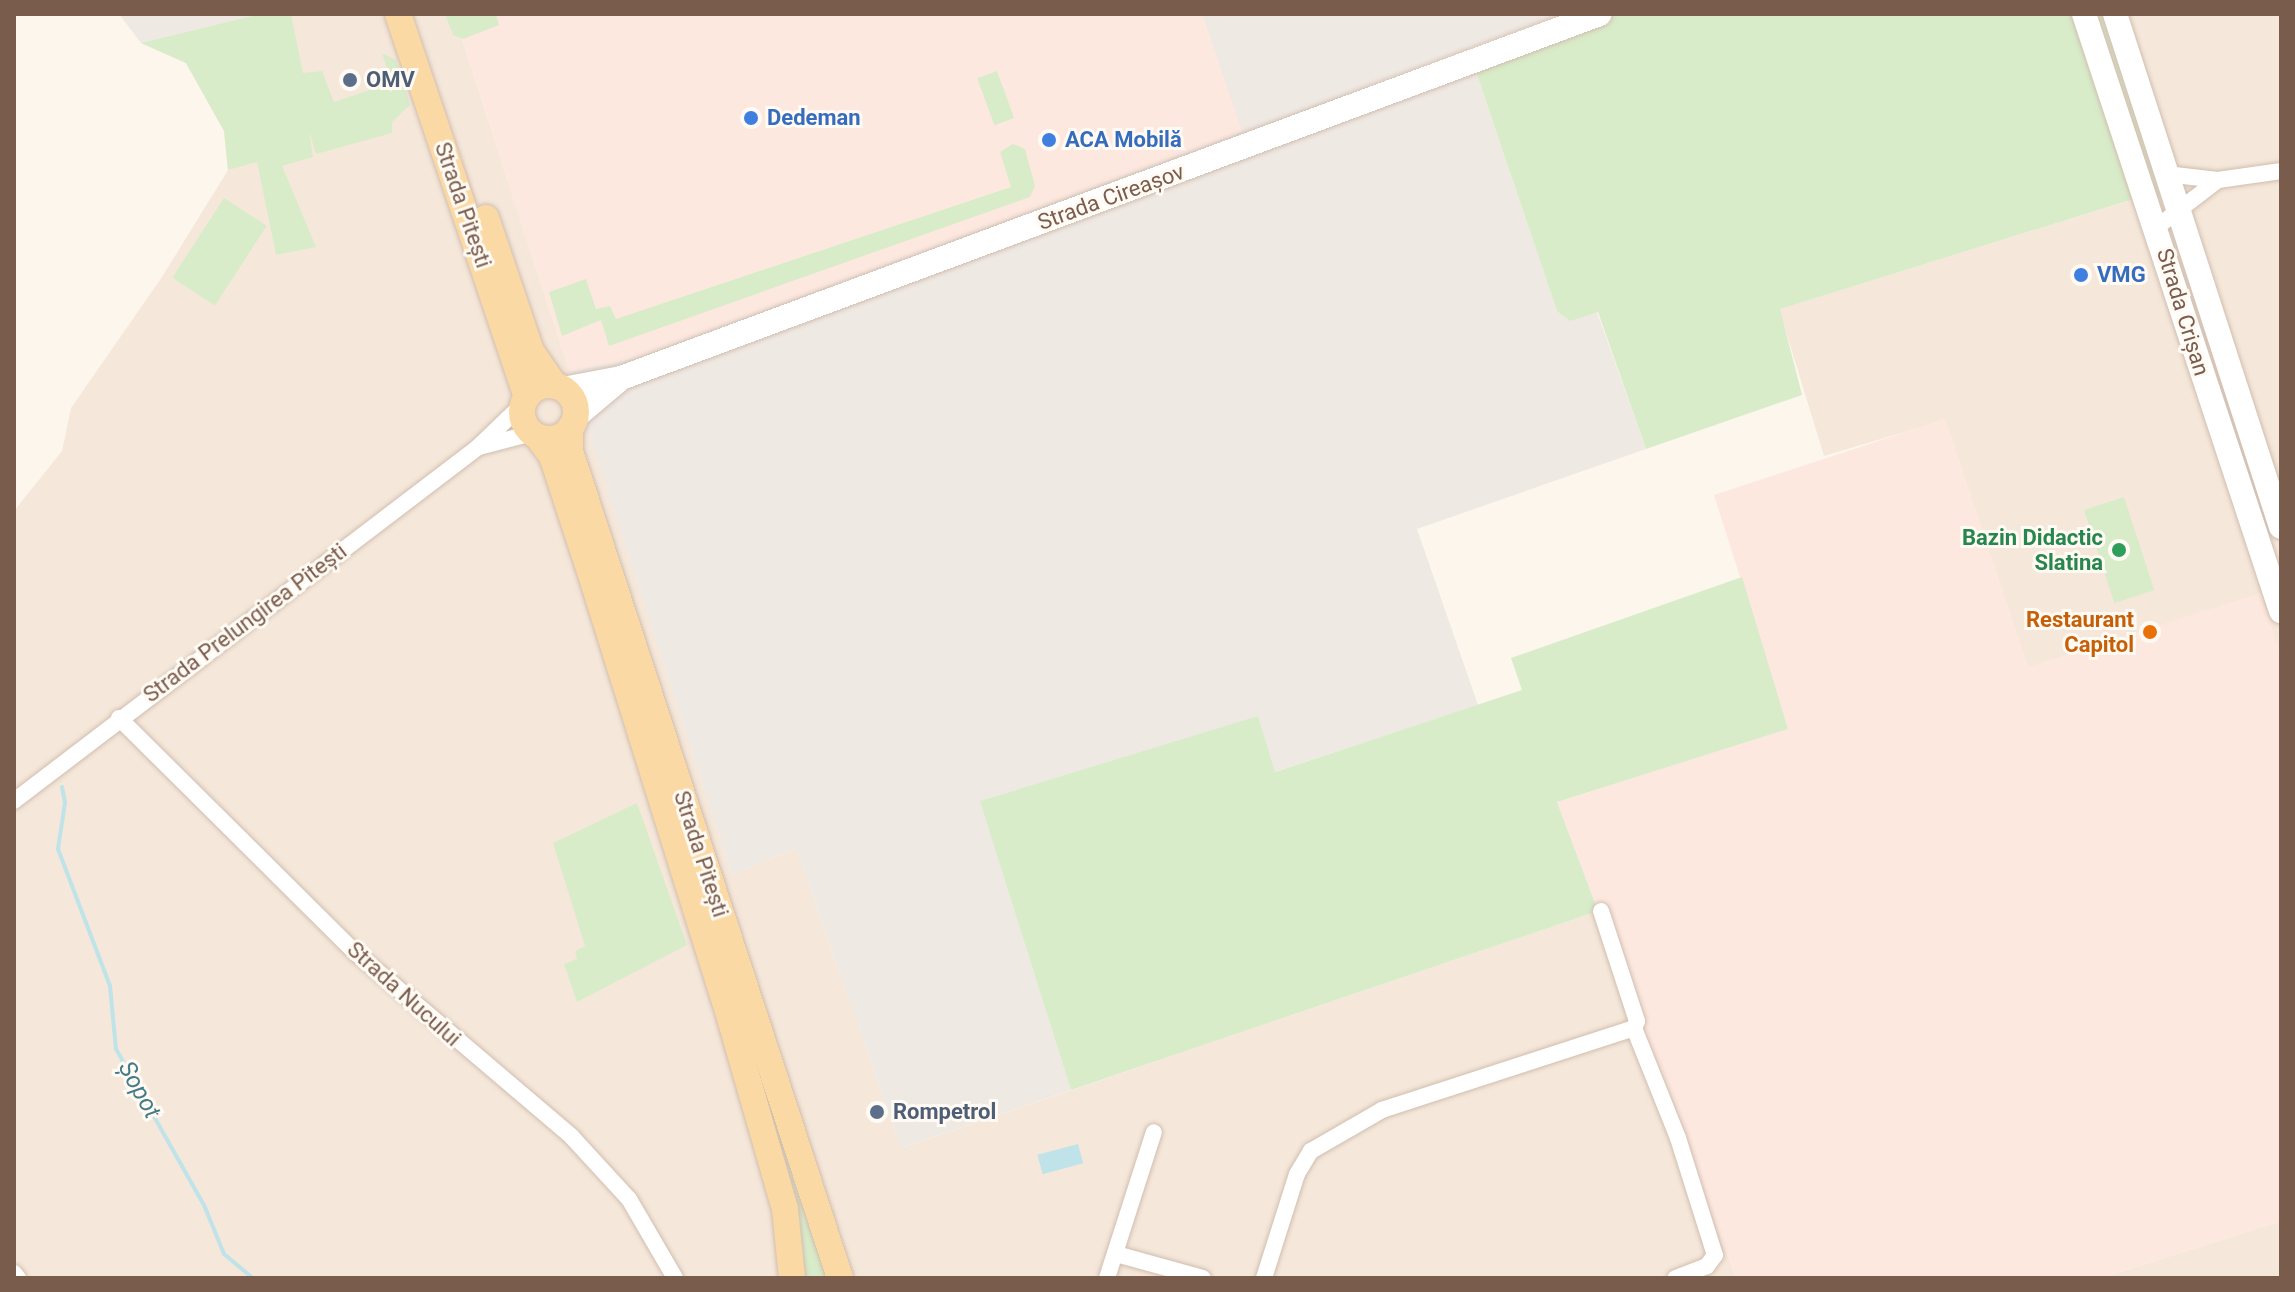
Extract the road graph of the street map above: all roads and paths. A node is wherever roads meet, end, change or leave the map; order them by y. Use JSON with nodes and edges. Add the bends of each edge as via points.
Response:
{"nodes":[{"id":1,"x":398,"y":14,"type":"edge"},
{"id":2,"x":417,"y":14,"type":"edge"},
{"id":3,"x":1600,"y":14,"type":"edge"},
{"id":4,"x":2084,"y":14,"type":"edge"},
{"id":5,"x":2115,"y":14,"type":"edge"},
{"id":6,"x":2281,"y":171,"type":"edge"},
{"id":7,"x":2166,"y":174,"type":"junction"},
{"id":8,"x":2218,"y":180,"type":"junction"},
{"id":9,"x":2178,"y":213,"type":"junction"},
{"id":10,"x":2157,"y":227,"type":"junction"},
{"id":11,"x":621,"y":378,"type":"junction"},
{"id":12,"x":559,"y":388,"type":"junction"},
{"id":13,"x":526,"y":400,"type":"junction"},
{"id":14,"x":573,"y":422,"type":"junction"},
{"id":15,"x":535,"y":435,"type":"junction"},
{"id":16,"x":477,"y":448,"type":"junction"},
{"id":17,"x":2281,"y":527,"type":"edge"},
{"id":18,"x":2281,"y":611,"type":"edge"},
{"id":19,"x":119,"y":718,"type":"junction"},
{"id":20,"x":662,"y":764,"type":"junction"},
{"id":21,"x":14,"y":801,"type":"edge"},
{"id":22,"x":1601,"y":911,"type":"dead end"},
{"id":23,"x":1634,"y":1028,"type":"junction"},
{"id":24,"x":1154,"y":1132,"type":"dead end"},
{"id":25,"x":1116,"y":1254,"type":"junction"},
{"id":26,"x":14,"y":1273,"type":"edge"},
{"id":27,"x":18,"y":1278,"type":"edge"},
{"id":28,"x":675,"y":1278,"type":"edge"},
{"id":29,"x":792,"y":1278,"type":"edge"},
{"id":30,"x":840,"y":1278,"type":"edge"},
{"id":31,"x":1107,"y":1278,"type":"edge"},
{"id":32,"x":1203,"y":1278,"type":"edge"},
{"id":33,"x":1264,"y":1278,"type":"edge"},
{"id":34,"x":1675,"y":1278,"type":"edge"}],
"edges":[{"from":1,"to":13,"type":"main road","name":"Strada Pitești"},
{"from":2,"to":12,"type":"main road","name":"Strada Pitești","via":[[531,351]]},
{"from":3,"to":11,"type":"main road","name":"Strada Cireașov"},
{"from":4,"to":10,"type":"main road","name":"Strada Crișan"},
{"from":5,"to":7,"type":"main road","name":"Strada Crișan"},
{"from":6,"to":8,"type":"street"},
{"from":7,"to":8,"type":"street"},
{"from":7,"to":9,"type":"main road","name":"Strada Crișan"},
{"from":8,"to":9,"type":"street"},
{"from":9,"to":10,"type":"street"},
{"from":9,"to":17,"type":"main road","name":"Strada Crișan"},
{"from":10,"to":18,"type":"main road","name":"Strada Crișan"},
{"from":11,"to":12,"type":"main road","name":"Strada Cireașov"},
{"from":11,"to":14,"type":"main road","name":"Strada Cireașov"},
{"from":12,"to":13,"type":"main road","via":[[544,386]]},
{"from":12,"to":14,"type":"main road","name":"Strada Pitești","via":[[572,398]]},
{"from":13,"to":15,"type":"main road","name":"Strada Pitești","via":[[523,419]]},
{"from":13,"to":16,"type":"street","name":"Strada Prelungirea Pitești"},
{"from":14,"to":15,"type":"main road","via":[[555,438]]},
{"from":14,"to":20,"type":"main road","name":"Strada Pitești","via":[[570,451]]},
{"from":15,"to":16,"type":"street","name":"Strada Prelungirea Pitești"},
{"from":15,"to":20,"type":"main road","name":"Strada Pitești","via":[[552,456]]},
{"from":16,"to":19,"type":"street","name":"Strada Prelungirea Pitești"},
{"from":19,"to":21,"type":"street","name":"Strada Prelungirea Pitești"},
{"from":19,"to":28,"type":"street","name":"Strada Nucului","via":[[356,953],[571,1136],[629,1199]]},
{"from":20,"to":29,"type":"main road","name":"Strada Pitești","via":[[776,1174],[790,1232]]},
{"from":20,"to":30,"type":"main road","name":"Strada Pitești"},
{"from":22,"to":23,"type":"street","via":[[1637,1021]]},
{"from":23,"to":33,"type":"street","via":[[1382,1110],[1311,1151],[1293,1186]]},
{"from":23,"to":34,"type":"street","via":[[1678,1138],[1715,1255],[1707,1266]]},
{"from":24,"to":25,"type":"street"},
{"from":25,"to":31,"type":"street"},
{"from":25,"to":32,"type":"street"},
{"from":26,"to":27,"type":"street"}]}
